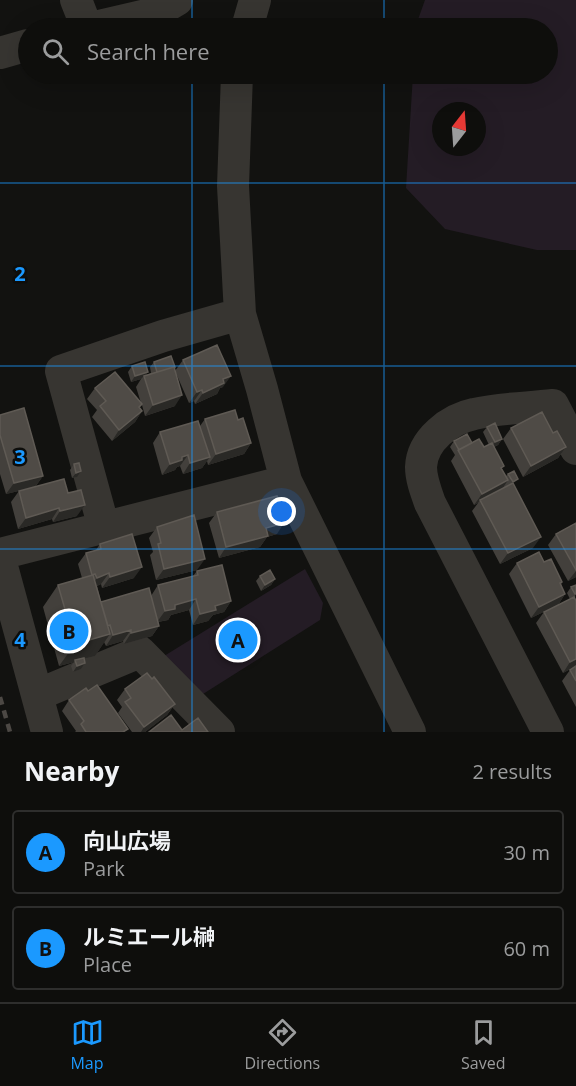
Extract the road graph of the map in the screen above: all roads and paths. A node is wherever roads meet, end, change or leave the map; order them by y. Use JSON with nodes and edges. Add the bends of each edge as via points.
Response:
{"nodes":[{"id":1,"x":76,"y":0,"type":"edge"},
{"id":2,"x":177,"y":0,"type":"edge"},
{"id":3,"x":255,"y":0,"type":"edge"},
{"id":4,"x":84,"y":18,"type":"edge"},
{"id":5,"x":133,"y":18,"type":"edge"},
{"id":6,"x":249,"y":18,"type":"edge"},
{"id":7,"x":18,"y":48,"type":"edge"},
{"id":8,"x":0,"y":53,"type":"edge"},
{"id":9,"x":237,"y":84,"type":"edge"},
{"id":10,"x":240,"y":314,"type":"junction"},
{"id":11,"x":576,"y":449,"type":"edge"},
{"id":12,"x":286,"y":481,"type":"junction"},
{"id":13,"x":104,"y":528,"type":"junction"},
{"id":14,"x":0,"y":554,"type":"edge"},
{"id":15,"x":0,"y":559,"type":"edge"},
{"id":16,"x":37,"y":695,"type":"junction"},
{"id":17,"x":47,"y":732,"type":"edge"},
{"id":18,"x":219,"y":732,"type":"edge"},
{"id":19,"x":410,"y":732,"type":"edge"},
{"id":20,"x":548,"y":732,"type":"edge"}],
"edges":[{"from":1,"to":4,"type":"street"},
{"from":2,"to":5,"type":"street","via":[[155,13]]},
{"from":3,"to":6,"type":"street"},
{"from":7,"to":8,"type":"street"},
{"from":9,"to":10,"type":"street","via":[[233,186]]},
{"from":10,"to":12,"type":"street"},
{"from":10,"to":13,"type":"street","via":[[61,371]]},
{"from":11,"to":20,"type":"street","via":[[553,405],[474,413],[455,420],[436,435],[426,448],[421,469],[430,503]]},
{"from":12,"to":13,"type":"street"},
{"from":12,"to":19,"type":"street"},
{"from":13,"to":14,"type":"street"},
{"from":15,"to":16,"type":"street"},
{"from":16,"to":17,"type":"street"},
{"from":16,"to":18,"type":"street","via":[[140,652]]}]}
